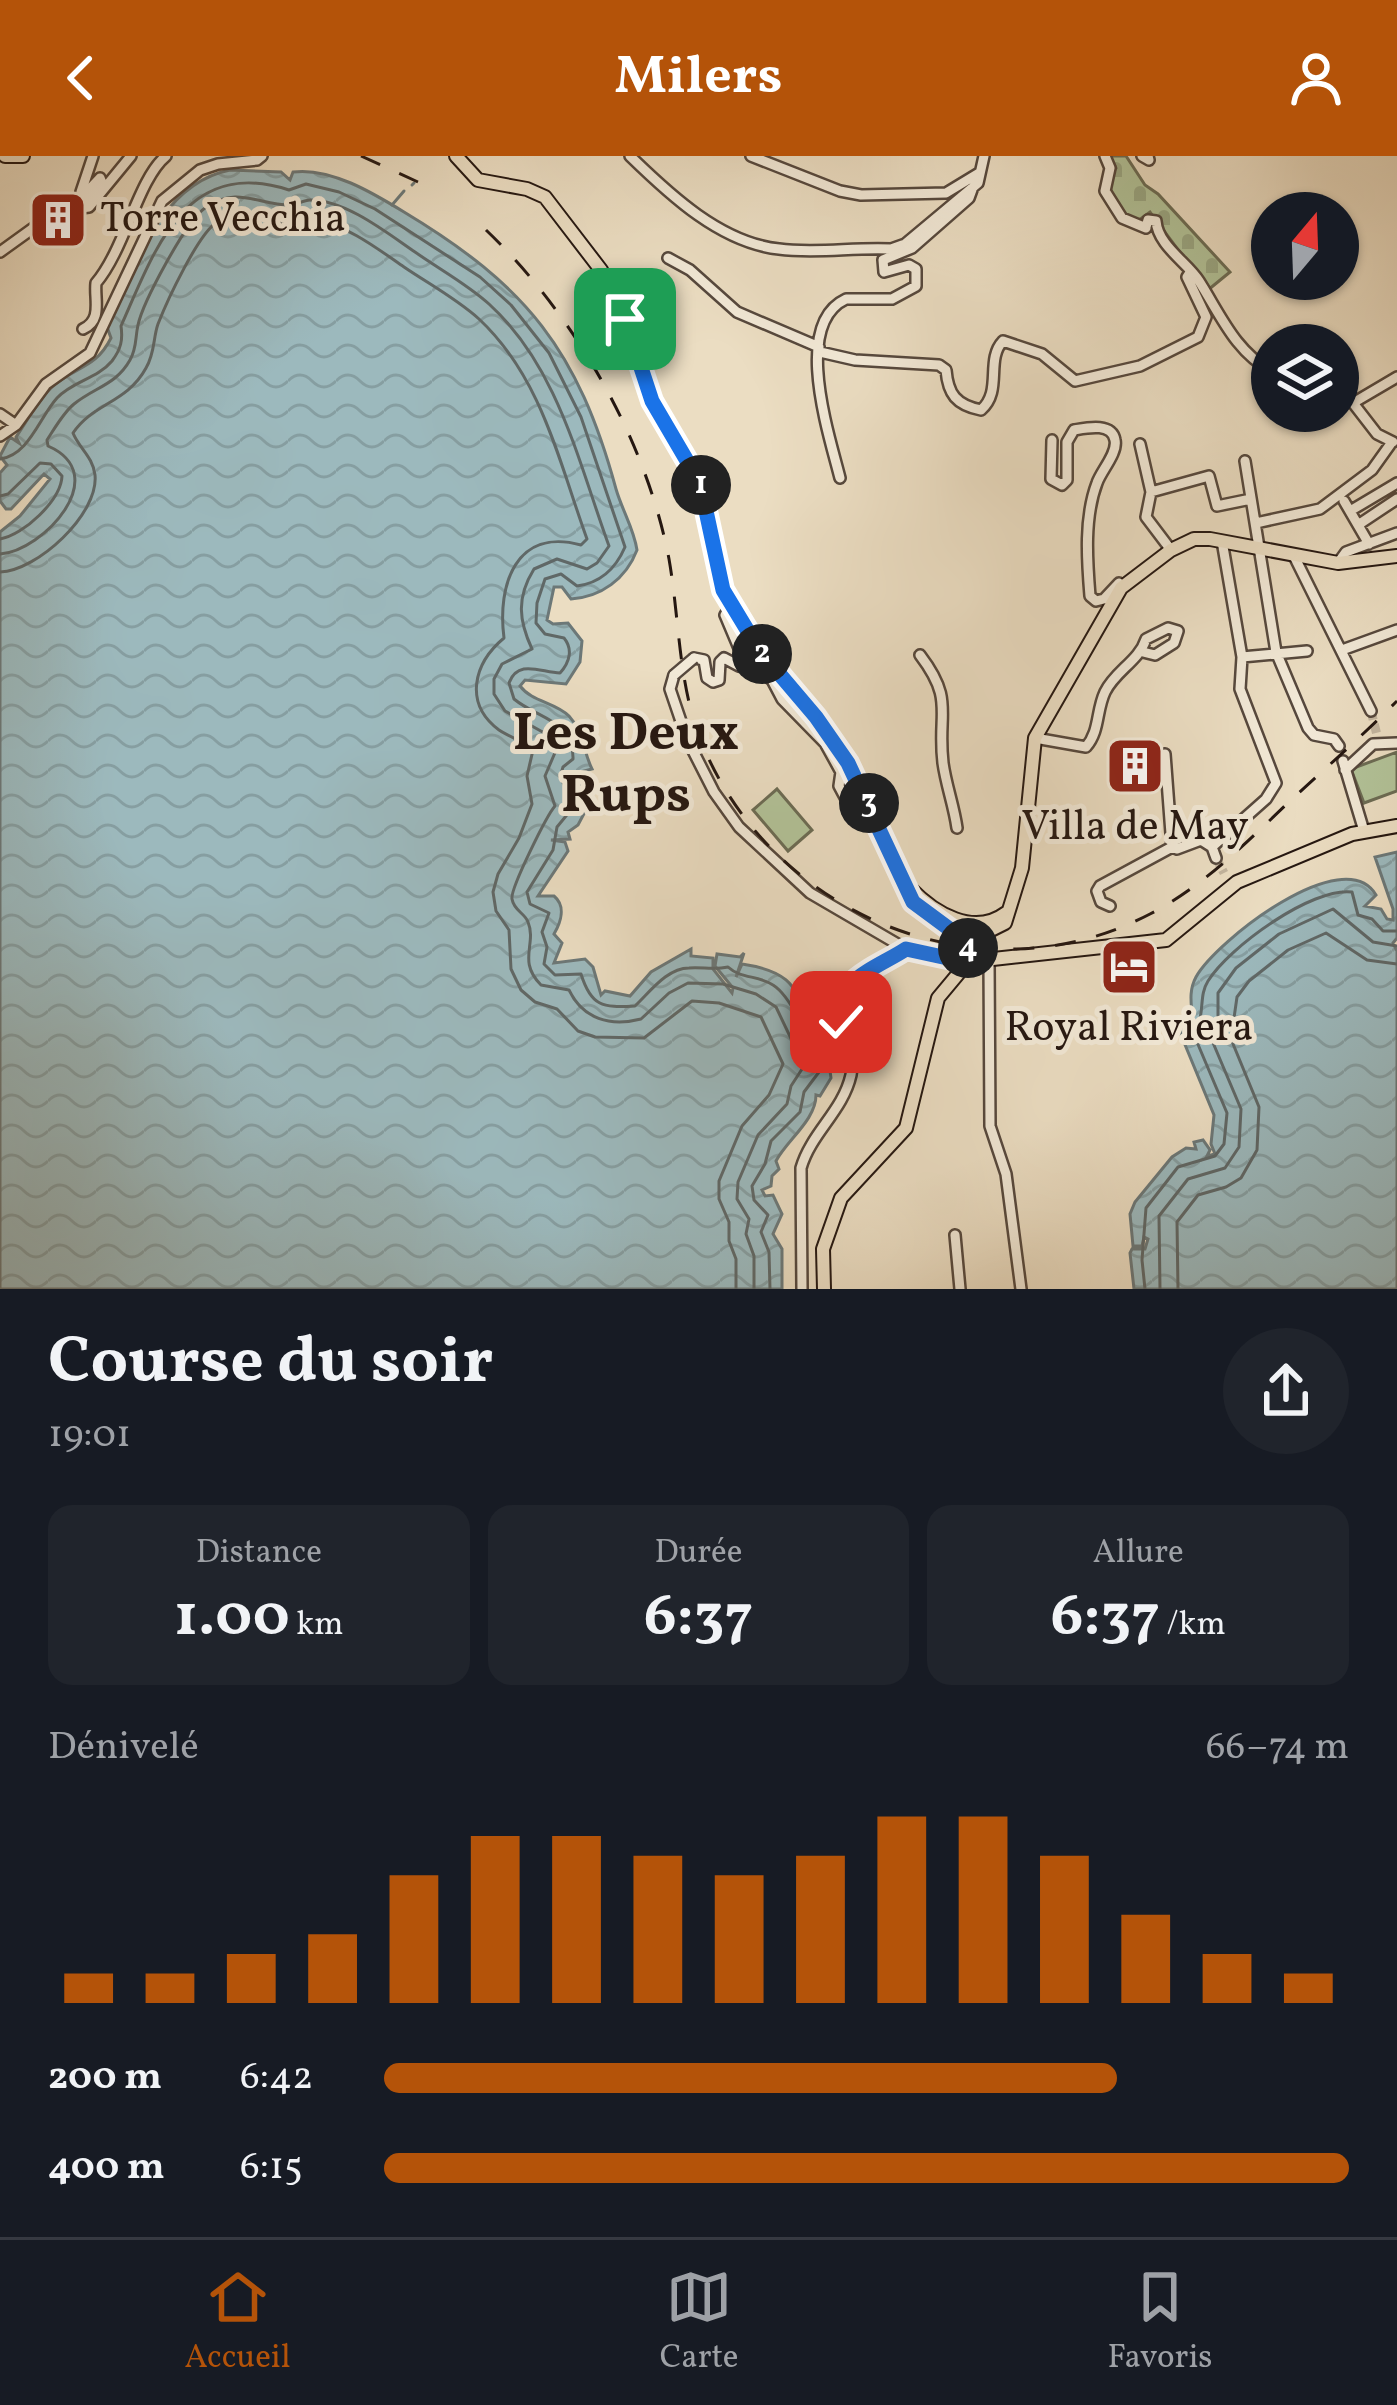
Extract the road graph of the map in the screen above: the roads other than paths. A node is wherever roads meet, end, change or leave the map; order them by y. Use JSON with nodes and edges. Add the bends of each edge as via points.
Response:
{"nodes":[{"id":1,"x":5,"y":156,"type":"edge"},
{"id":2,"x":23,"y":156,"type":"edge"},
{"id":3,"x":93,"y":156,"type":"edge"},
{"id":4,"x":131,"y":156,"type":"edge"},
{"id":5,"x":166,"y":156,"type":"edge"},
{"id":6,"x":456,"y":156,"type":"edge"},
{"id":7,"x":631,"y":156,"type":"edge"},
{"id":8,"x":751,"y":156,"type":"edge"},
{"id":9,"x":985,"y":156,"type":"edge"},
{"id":10,"x":1105,"y":156,"type":"edge"},
{"id":11,"x":254,"y":157,"type":"edge"},
{"id":12,"x":980,"y":173,"type":"junction"},
{"id":13,"x":973,"y":187,"type":"junction"},
{"id":14,"x":67,"y":210,"type":"junction"},
{"id":15,"x":0,"y":251,"type":"edge"},
{"id":16,"x":668,"y":258,"type":"dead end"},
{"id":17,"x":1189,"y":274,"type":"junction"},
{"id":18,"x":83,"y":329,"type":"dead end"},
{"id":19,"x":819,"y":350,"type":"junction"},
{"id":20,"x":1251,"y":356,"type":"edge"},
{"id":21,"x":1397,"y":377,"type":"edge"},
{"id":22,"x":1359,"y":399,"type":"edge"},
{"id":23,"x":1359,"y":411,"type":"edge"},
{"id":24,"x":0,"y":413,"type":"edge"},
{"id":25,"x":16,"y":425,"type":"junction"},
{"id":26,"x":0,"y":436,"type":"edge"},
{"id":27,"x":1052,"y":440,"type":"dead end"},
{"id":28,"x":1395,"y":442,"type":"edge"},
{"id":29,"x":1140,"y":444,"type":"dead end"},
{"id":30,"x":1245,"y":461,"type":"dead end"},
{"id":31,"x":840,"y":478,"type":"dead end"},
{"id":32,"x":1396,"y":486,"type":"edge"},
{"id":33,"x":1151,"y":492,"type":"junction"},
{"id":34,"x":1251,"y":499,"type":"junction"},
{"id":35,"x":1397,"y":499,"type":"edge"},
{"id":36,"x":1256,"y":524,"type":"junction"},
{"id":37,"x":1358,"y":524,"type":"junction"},
{"id":38,"x":1397,"y":533,"type":"edge"},
{"id":39,"x":1222,"y":541,"type":"junction"},
{"id":40,"x":1369,"y":544,"type":"junction"},
{"id":41,"x":1171,"y":550,"type":"junction"},
{"id":42,"x":1261,"y":550,"type":"junction"},
{"id":43,"x":1397,"y":556,"type":"edge"},
{"id":44,"x":1295,"y":558,"type":"junction"},
{"id":45,"x":1338,"y":563,"type":"junction"},
{"id":46,"x":1124,"y":585,"type":"junction"},
{"id":47,"x":731,"y":604,"type":"junction"},
{"id":48,"x":1397,"y":630,"type":"edge"},
{"id":49,"x":1342,"y":650,"type":"junction"},
{"id":50,"x":1307,"y":651,"type":"dead end"},
{"id":51,"x":1143,"y":652,"type":"dead end"},
{"id":52,"x":1276,"y":652,"type":"junction"},
{"id":53,"x":920,"y":655,"type":"dead end"},
{"id":54,"x":1242,"y":657,"type":"junction"},
{"id":55,"x":744,"y":660,"type":"junction"},
{"id":56,"x":1371,"y":711,"type":"tunnel mouth"},
{"id":57,"x":1035,"y":739,"type":"junction"},
{"id":58,"x":1397,"y":743,"type":"edge"},
{"id":59,"x":1339,"y":746,"type":"dead end"},
{"id":60,"x":1166,"y":754,"type":"dead end"},
{"id":61,"x":847,"y":801,"type":"dead end"},
{"id":62,"x":1397,"y":826,"type":"edge"},
{"id":63,"x":957,"y":828,"type":"dead end"},
{"id":64,"x":1364,"y":831,"type":"junction"},
{"id":65,"x":1172,"y":847,"type":"junction"},
{"id":66,"x":1110,"y":906,"type":"dead end"},
{"id":67,"x":969,"y":944,"type":"junction"},
{"id":68,"x":906,"y":949,"type":"junction"},
{"id":69,"x":989,"y":961,"type":"junction"},
{"id":70,"x":955,"y":1235,"type":"dead end"},
{"id":71,"x":802,"y":1289,"type":"edge"},
{"id":72,"x":824,"y":1289,"type":"edge"},
{"id":73,"x":961,"y":1289,"type":"edge"},
{"id":74,"x":1021,"y":1289,"type":"edge"}],
"edges":[{"from":1,"to":2,"type":"main road"},
{"from":3,"to":14,"type":"street","via":[[81,192],[102,183]]},
{"from":4,"to":14,"type":"street","via":[[89,208]]},
{"from":5,"to":18,"type":"street","via":[[96,283],[94,318]]},
{"from":6,"to":47,"type":"main road","via":[[478,180],[544,197],[601,270],[652,401],[700,483]]},
{"from":7,"to":13,"type":"street","via":[[709,223],[772,249],[891,249]]},
{"from":8,"to":12,"type":"street","via":[[861,195],[946,193]]},
{"from":9,"to":12,"type":"street"},
{"from":10,"to":17,"type":"street","via":[[1105,191],[1125,221],[1151,228]]},
{"from":11,"to":25,"type":"street","via":[[200,170],[172,191],[90,353],[44,386]]},
{"from":12,"to":13,"type":"street"},
{"from":13,"to":19,"type":"street","via":[[918,244],[883,260],[884,272],[914,267],[916,286],[892,299],[840,301]]},
{"from":14,"to":15,"type":"street"},
{"from":16,"to":19,"type":"street","via":[[737,312]]},
{"from":17,"to":19,"type":"street","via":[[1207,323],[1194,340],[1140,366],[1076,381],[1042,354],[1004,341],[995,352],[991,400],[981,410],[954,399],[939,365]]},
{"from":17,"to":20,"type":"street"},
{"from":19,"to":31,"type":"street","via":[[817,380]]},
{"from":21,"to":22,"type":"street"},
{"from":23,"to":28,"type":"street"},
{"from":24,"to":25,"type":"street"},
{"from":25,"to":26,"type":"street"},
{"from":27,"to":46,"type":"street","via":[[1051,479],[1062,485],[1074,430],[1093,427],[1115,438],[1089,516],[1090,596],[1100,601]]},
{"from":28,"to":36,"type":"street","via":[[1320,509]]},
{"from":29,"to":33,"type":"street"},
{"from":30,"to":34,"type":"street"},
{"from":32,"to":37,"type":"street","via":[[1347,506]]},
{"from":33,"to":34,"type":"street","via":[[1209,476],[1217,506]]},
{"from":33,"to":41,"type":"street","via":[[1146,517]]},
{"from":34,"to":36,"type":"street"},
{"from":35,"to":37,"type":"street"},
{"from":36,"to":42,"type":"street"},
{"from":37,"to":40,"type":"street"},
{"from":38,"to":40,"type":"street"},
{"from":39,"to":41,"type":"main road","via":[[1194,539]]},
{"from":39,"to":42,"type":"main road"},
{"from":39,"to":54,"type":"street"},
{"from":40,"to":45,"type":"street"},
{"from":41,"to":46,"type":"main road"},
{"from":42,"to":44,"type":"main road"},
{"from":42,"to":52,"type":"street"},
{"from":43,"to":45,"type":"main road"},
{"from":44,"to":45,"type":"main road"},
{"from":44,"to":49,"type":"street"},
{"from":46,"to":57,"type":"main road"},
{"from":47,"to":55,"type":"street","via":[[725,615]]},
{"from":47,"to":67,"type":"main road","via":[[842,752],[913,902]]},
{"from":48,"to":49,"type":"street"},
{"from":49,"to":56,"type":"street"},
{"from":50,"to":52,"type":"street"},
{"from":51,"to":57,"type":"street","via":[[1106,689],[1086,747]]},
{"from":52,"to":54,"type":"street"},
{"from":52,"to":59,"type":"street","via":[[1308,728]]},
{"from":53,"to":63,"type":"street","via":[[944,698],[944,768]]},
{"from":54,"to":65,"type":"street","via":[[1240,689],[1276,783],[1214,853],[1201,840]]},
{"from":55,"to":61,"type":"street","via":[[772,680],[825,743]]},
{"from":55,"to":68,"type":"street","bridge":true,"via":[[739,666],[724,658],[713,682],[699,659],[674,675],[670,689],[714,792],[810,893]]},
{"from":57,"to":67,"type":"main road","via":[[1022,868],[1007,919]]},
{"from":58,"to":64,"type":"street","via":[[1378,738],[1344,766]]},
{"from":60,"to":65,"type":"street"},
{"from":62,"to":64,"type":"main road"},
{"from":64,"to":69,"type":"main road","via":[[1239,881],[1166,940]]},
{"from":65,"to":66,"type":"street","via":[[1100,886],[1101,902]]},
{"from":67,"to":68,"type":"street"},
{"from":67,"to":69,"type":"main road"},
{"from":67,"to":72,"type":"main road","via":[[936,1005],[906,1128],[841,1198],[824,1249]]},
{"from":68,"to":71,"type":"street","via":[[842,991],[850,1080],[801,1168]]},
{"from":69,"to":74,"type":"street","via":[[990,1126],[1006,1174]]},
{"from":70,"to":73,"type":"street"}]}
